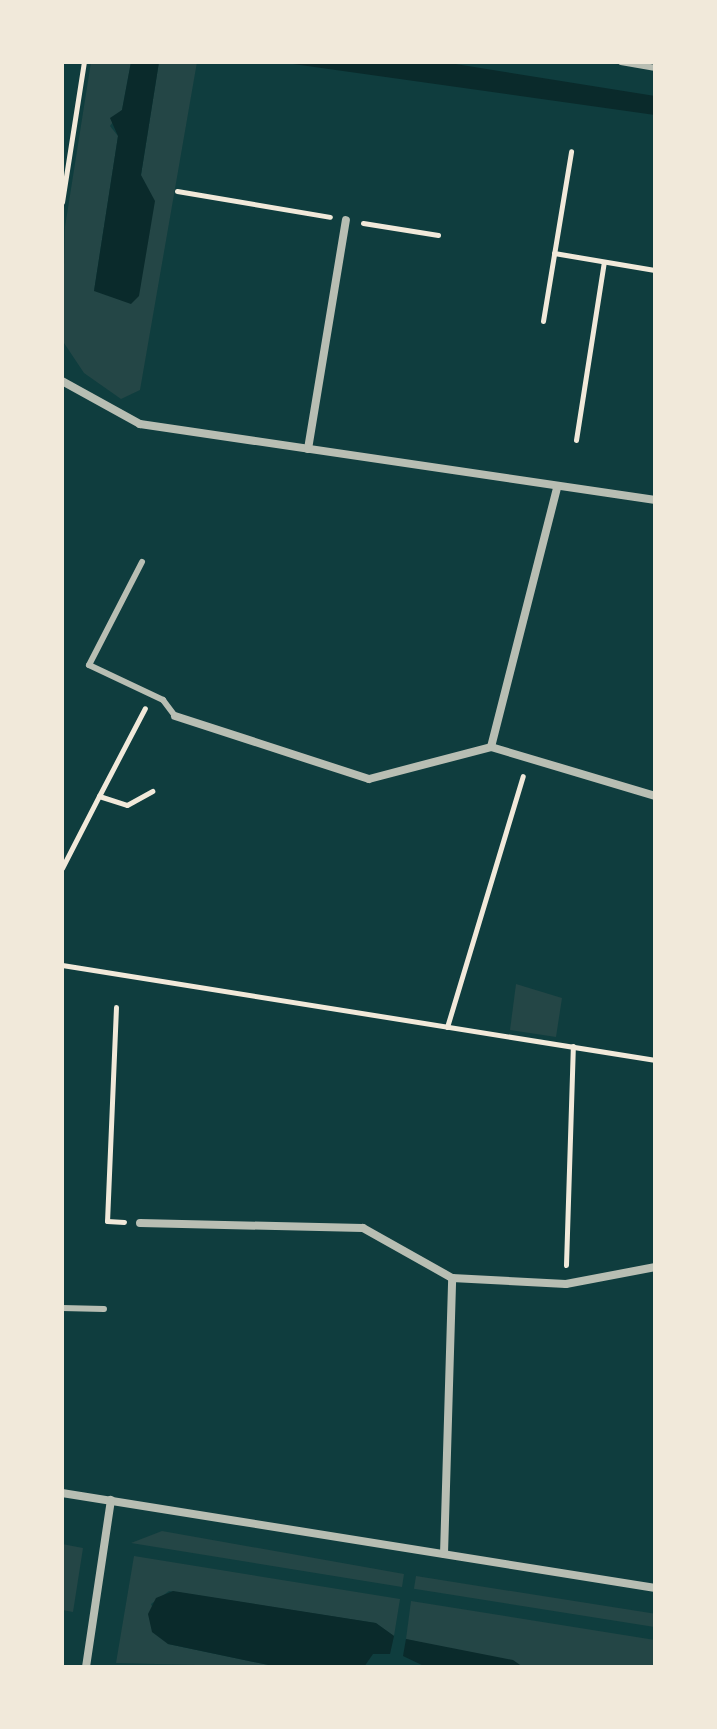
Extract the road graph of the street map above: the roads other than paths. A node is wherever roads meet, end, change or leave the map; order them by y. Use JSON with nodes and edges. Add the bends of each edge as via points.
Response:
{"nodes":[{"id":1,"x":621,"y":62,"type":"edge"},
{"id":2,"x":655,"y":68,"type":"edge"},
{"id":3,"x":346,"y":220,"type":"road end"},
{"id":4,"x":62,"y":381,"type":"edge"},
{"id":5,"x":308,"y":449,"type":"junction"},
{"id":6,"x":557,"y":489,"type":"junction"},
{"id":7,"x":655,"y":500,"type":"edge"},
{"id":8,"x":142,"y":562,"type":"dead end"},
{"id":9,"x":175,"y":716,"type":"joint"},
{"id":10,"x":491,"y":747,"type":"junction"},
{"id":11,"x":655,"y":796,"type":"edge"},
{"id":12,"x":140,"y":1223,"type":"road end"},
{"id":13,"x":655,"y":1267,"type":"edge"},
{"id":14,"x":452,"y":1278,"type":"junction"},
{"id":15,"x":62,"y":1308,"type":"edge"},
{"id":16,"x":104,"y":1309,"type":"dead end"},
{"id":17,"x":62,"y":1493,"type":"edge"},
{"id":18,"x":111,"y":1500,"type":"junction"},
{"id":19,"x":444,"y":1554,"type":"junction"},
{"id":20,"x":655,"y":1588,"type":"edge"},
{"id":21,"x":86,"y":1667,"type":"edge"}],
"edges":[{"from":1,"to":2,"type":"lane"},
{"from":3,"to":5,"type":"street"},
{"from":4,"to":5,"type":"street","via":[[140,424]]},
{"from":5,"to":6,"type":"street"},
{"from":6,"to":7,"type":"street"},
{"from":6,"to":10,"type":"street"},
{"from":8,"to":9,"type":"lane","via":[[89,665],[152,694]]},
{"from":9,"to":10,"type":"street","via":[[369,779]]},
{"from":10,"to":11,"type":"street"},
{"from":12,"to":14,"type":"street","via":[[363,1228]]},
{"from":13,"to":14,"type":"street","via":[[566,1284]]},
{"from":14,"to":19,"type":"street"},
{"from":15,"to":16,"type":"lane"},
{"from":17,"to":18,"type":"street"},
{"from":18,"to":19,"type":"street"},
{"from":18,"to":21,"type":"street"},
{"from":19,"to":20,"type":"street"}]}
